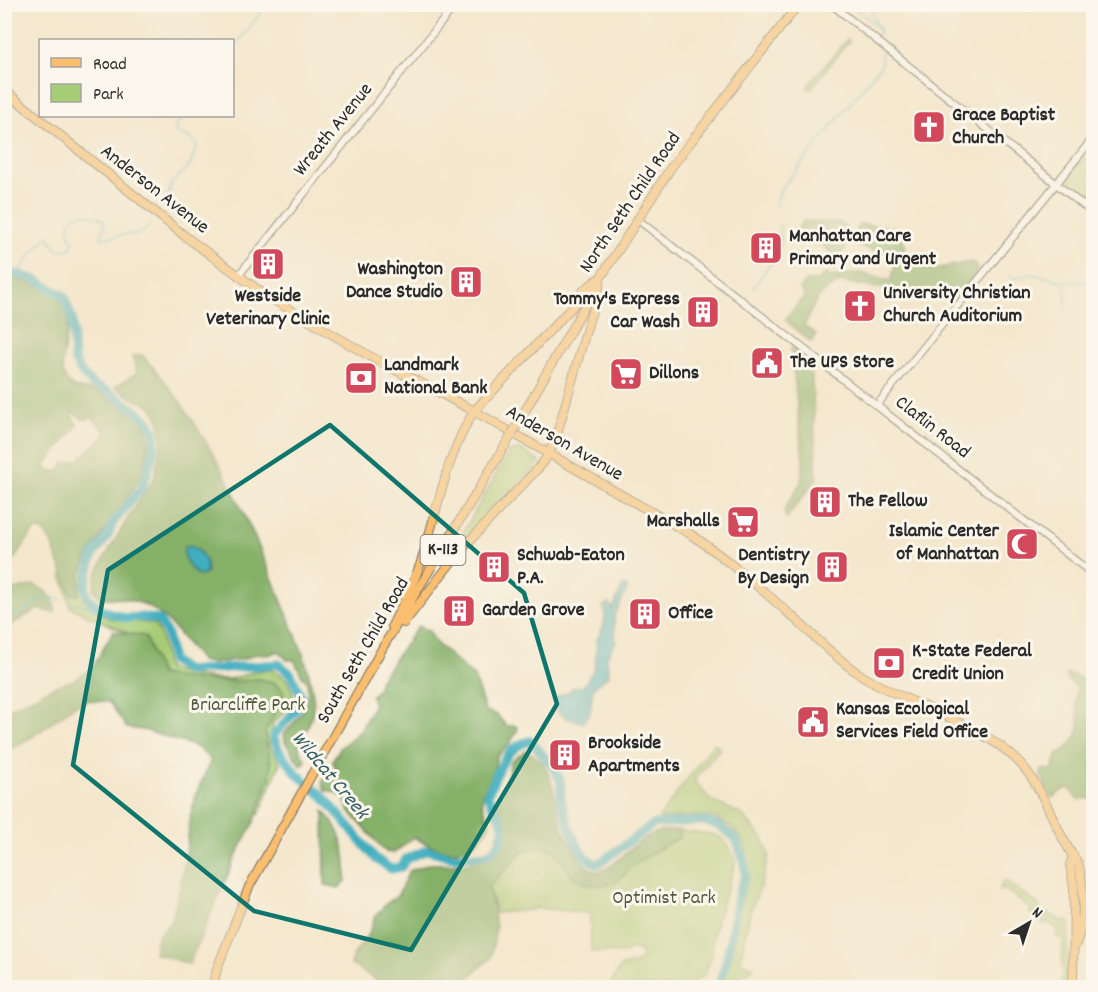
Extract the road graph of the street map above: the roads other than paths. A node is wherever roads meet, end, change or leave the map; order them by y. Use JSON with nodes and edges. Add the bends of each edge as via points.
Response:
{"nodes":[{"id":1,"x":456,"y":4,"type":"edge"},
{"id":2,"x":799,"y":4,"type":"edge"},
{"id":3,"x":831,"y":4,"type":"edge"},
{"id":4,"x":4,"y":90,"type":"edge"},
{"id":5,"x":1094,"y":137,"type":"edge"},
{"id":6,"x":1055,"y":184,"type":"junction"},
{"id":7,"x":1094,"y":214,"type":"edge"},
{"id":8,"x":637,"y":219,"type":"junction"},
{"id":9,"x":238,"y":276,"type":"junction"},
{"id":10,"x":600,"y":277,"type":"junction"},
{"id":11,"x":877,"y":405,"type":"junction"},
{"id":12,"x":474,"y":411,"type":"junction"},
{"id":13,"x":512,"y":435,"type":"joint"},
{"id":14,"x":548,"y":454,"type":"junction"},
{"id":15,"x":1094,"y":574,"type":"edge"},
{"id":16,"x":384,"y":647,"type":"junction"},
{"id":17,"x":212,"y":987,"type":"edge"},
{"id":18,"x":1073,"y":987,"type":"edge"}],
"edges":[{"from":1,"to":9,"type":"street","name":"Wreath Avenue"},
{"from":2,"to":8,"type":"main road","name":"North Seth Child Road","number":"K-113","via":[[672,166]]},
{"from":3,"to":6,"type":"street"},
{"from":4,"to":9,"type":"main road","name":"Anderson Avenue"},
{"from":5,"to":6,"type":"street"},
{"from":6,"to":7,"type":"street"},
{"from":6,"to":11,"type":"street"},
{"from":8,"to":10,"type":"main road","name":"North Seth Child Road","number":"K-113"},
{"from":8,"to":11,"type":"street","name":"Claflin Road"},
{"from":9,"to":12,"type":"main road","name":"Anderson Avenue","via":[[287,309]]},
{"from":10,"to":12,"type":"main road"},
{"from":10,"to":13,"type":"main road","name":"North Seth Child Road","number":"K-113","bridge":true},
{"from":10,"to":14,"type":"main road","via":[[598,297]]},
{"from":11,"to":15,"type":"street","name":"Claflin Road"},
{"from":12,"to":14,"type":"main road","name":"Anderson Avenue"},
{"from":12,"to":16,"type":"main road","via":[[448,464],[422,561]]},
{"from":13,"to":16,"type":"main road","name":"South Seth Child Road","number":"K-113"},
{"from":14,"to":16,"type":"main road","via":[[460,550]]},
{"from":14,"to":18,"type":"main road","name":"Anderson Avenue","via":[[701,542],[855,671],[974,731],[1018,761],[1032,779],[1072,856]]},
{"from":16,"to":17,"type":"main road","name":"South Seth Child Road","number":"K-113","via":[[249,886]]}]}
